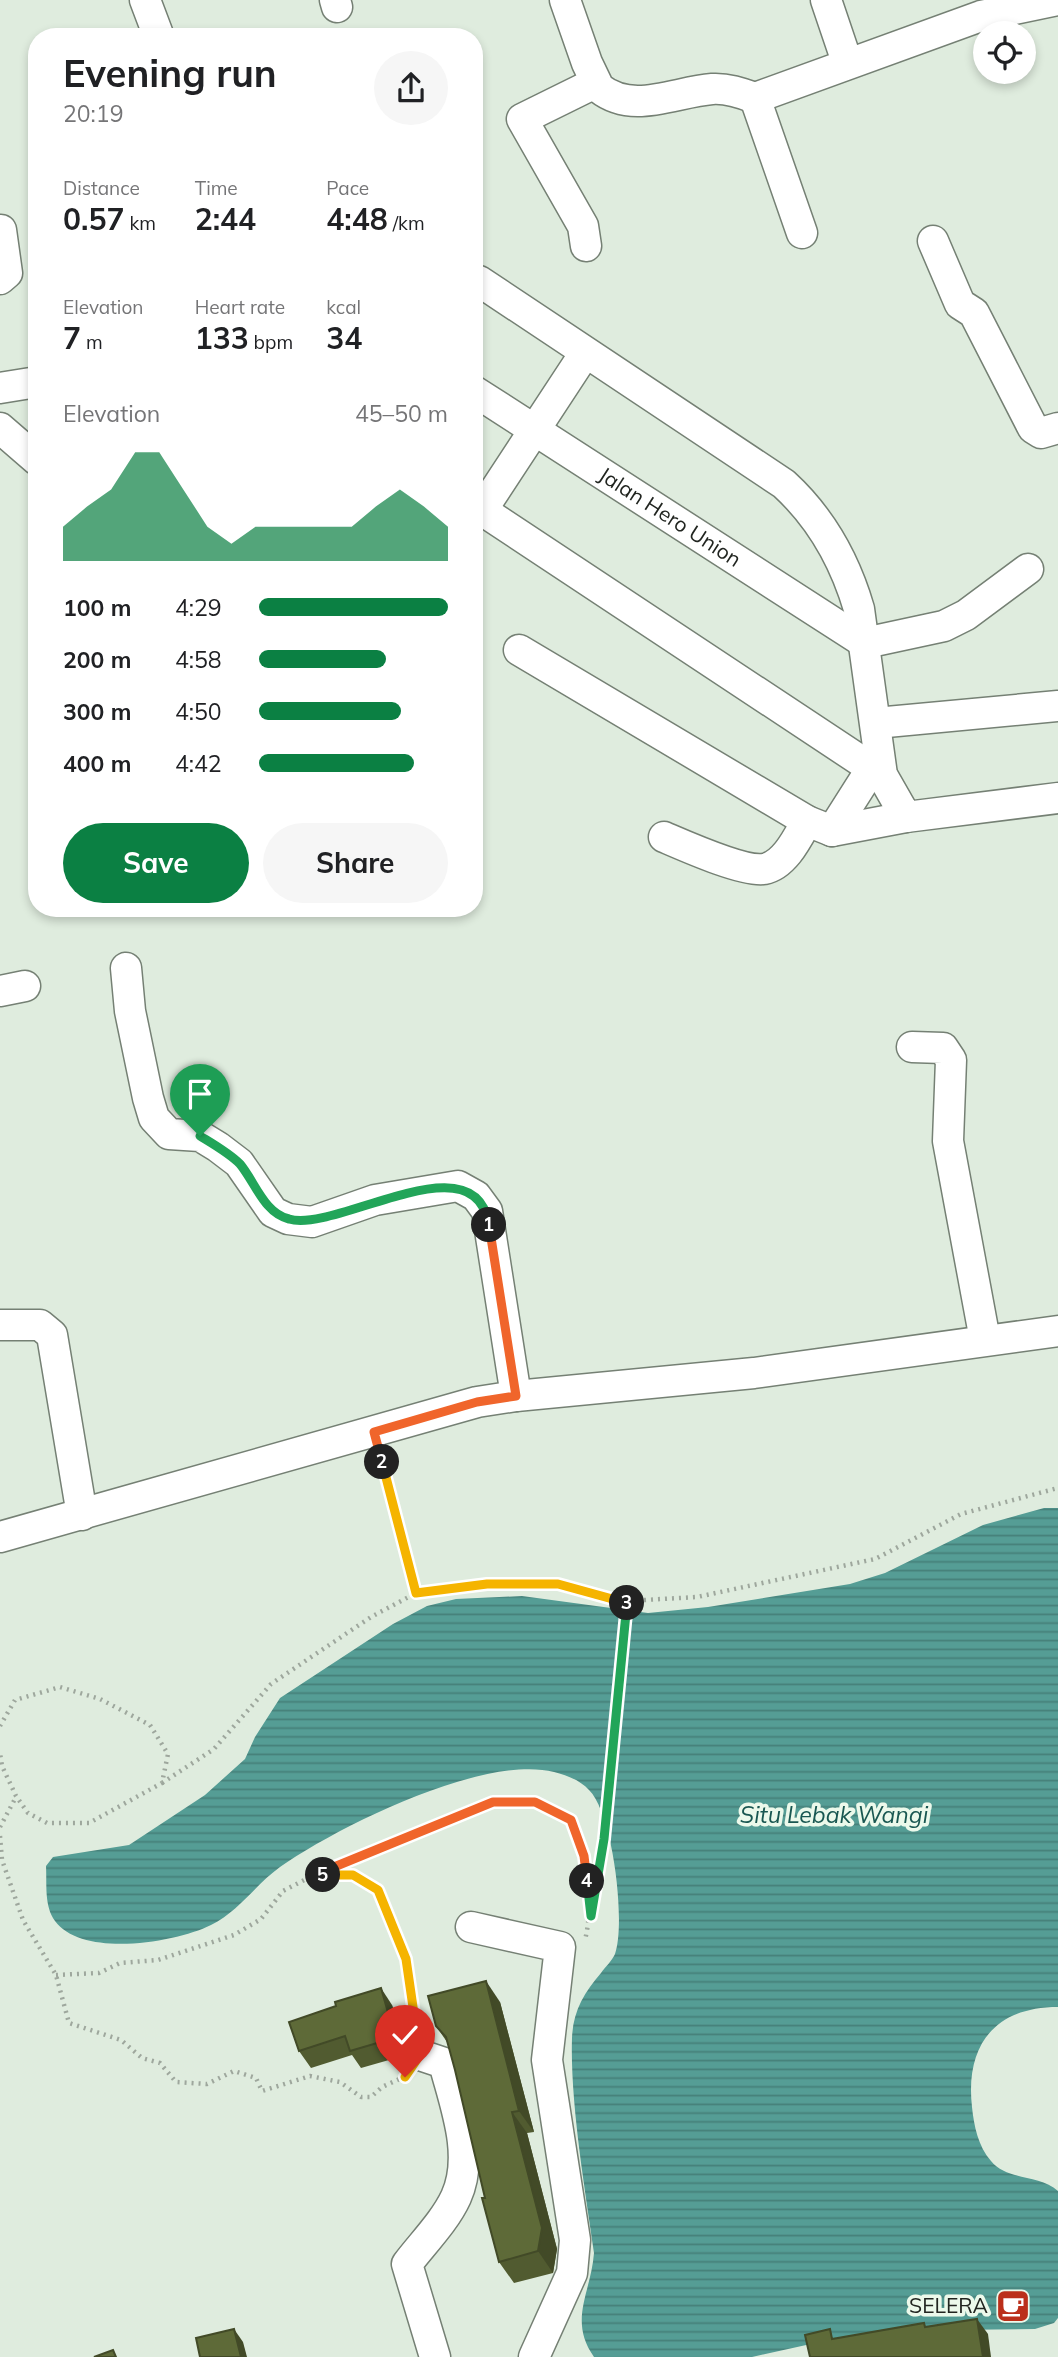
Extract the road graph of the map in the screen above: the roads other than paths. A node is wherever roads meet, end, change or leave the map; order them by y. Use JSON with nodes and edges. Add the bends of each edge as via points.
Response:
{"nodes":[{"id":1,"x":145,"y":0,"type":"edge"},
{"id":2,"x":565,"y":0,"type":"edge"},
{"id":3,"x":826,"y":0,"type":"edge"},
{"id":4,"x":1058,"y":0,"type":"edge"},
{"id":5,"x":978,"y":8,"type":"edge"},
{"id":6,"x":156,"y":28,"type":"edge"},
{"id":7,"x":847,"y":62,"type":"junction"},
{"id":8,"x":595,"y":83,"type":"junction"},
{"id":9,"x":755,"y":98,"type":"junction"},
{"id":10,"x":1,"y":230,"type":"edge"},
{"id":11,"x":802,"y":233,"type":"dead end"},
{"id":12,"x":933,"y":240,"type":"dead end"},
{"id":13,"x":586,"y":246,"type":"dead end"},
{"id":14,"x":0,"y":279,"type":"edge"},
{"id":15,"x":483,"y":284,"type":"edge"},
{"id":16,"x":585,"y":352,"type":"junction"},
{"id":17,"x":28,"y":383,"type":"edge"},
{"id":18,"x":0,"y":388,"type":"edge"},
{"id":19,"x":483,"y":396,"type":"edge"},
{"id":20,"x":0,"y":428,"type":"edge"},
{"id":21,"x":536,"y":428,"type":"junction"},
{"id":22,"x":1058,"y":428,"type":"edge"},
{"id":23,"x":28,"y":452,"type":"edge"},
{"id":24,"x":483,"y":500,"type":"edge"},
{"id":25,"x":483,"y":510,"type":"edge"},
{"id":26,"x":1028,"y":569,"type":"dead end"},
{"id":27,"x":865,"y":643,"type":"junction"},
{"id":28,"x":519,"y":650,"type":"dead end"},
{"id":29,"x":1058,"y":706,"type":"edge"},
{"id":30,"x":876,"y":723,"type":"junction"},
{"id":31,"x":877,"y":772,"type":"junction"},
{"id":32,"x":1058,"y":798,"type":"edge"},
{"id":33,"x":906,"y":817,"type":"junction"},
{"id":34,"x":820,"y":826,"type":"junction"},
{"id":35,"x":664,"y":837,"type":"dead end"},
{"id":36,"x":126,"y":968,"type":"dead end"},
{"id":37,"x":912,"y":1047,"type":"dead end"},
{"id":38,"x":0,"y":1325,"type":"edge"},
{"id":39,"x":1058,"y":1331,"type":"edge"},
{"id":40,"x":985,"y":1340,"type":"junction"},
{"id":41,"x":516,"y":1396,"type":"junction"},
{"id":42,"x":82,"y":1515,"type":"junction"},
{"id":43,"x":0,"y":1537,"type":"edge"},
{"id":44,"x":471,"y":1927,"type":"dead end"},
{"id":45,"x":420,"y":2055,"type":"road end"},
{"id":46,"x":435,"y":2357,"type":"edge"},
{"id":47,"x":534,"y":2357,"type":"edge"}],
"edges":[{"from":1,"to":6,"type":"street"},
{"from":2,"to":8,"type":"street"},
{"from":3,"to":7,"type":"street"},
{"from":4,"to":5,"type":"street"},
{"from":5,"to":7,"type":"street"},
{"from":7,"to":9,"type":"street"},
{"from":8,"to":9,"type":"street","via":[[627,101],[710,89]]},
{"from":8,"to":13,"type":"street","via":[[522,119],[583,226]]},
{"from":9,"to":11,"type":"street"},
{"from":10,"to":14,"type":"street","via":[[7,273]]},
{"from":12,"to":22,"type":"street","via":[[960,304],[974,313],[1033,428],[1041,433]]},
{"from":15,"to":16,"type":"street"},
{"from":16,"to":21,"type":"street"},
{"from":16,"to":27,"type":"street","via":[[785,484],[802,500],[833,545],[852,585]]},
{"from":17,"to":18,"type":"street"},
{"from":19,"to":21,"type":"street","name":"Jalan Hero Union"},
{"from":20,"to":23,"type":"street"},
{"from":21,"to":24,"type":"street"},
{"from":21,"to":27,"type":"street","name":"Jalan Hero Union"},
{"from":25,"to":31,"type":"street"},
{"from":26,"to":27,"type":"street","via":[[944,626]]},
{"from":27,"to":30,"type":"street"},
{"from":28,"to":34,"type":"street"},
{"from":29,"to":30,"type":"street"},
{"from":30,"to":31,"type":"street"},
{"from":31,"to":33,"type":"street"},
{"from":31,"to":34,"type":"street"},
{"from":32,"to":33,"type":"street"},
{"from":33,"to":34,"type":"street"},
{"from":34,"to":35,"type":"street","via":[[764,869],[714,858]]},
{"from":36,"to":41,"type":"street","via":[[130,1011],[154,1118],[169,1134],[200,1136],[239,1163],[273,1212],[312,1222],[375,1200],[458,1186],[476,1196],[487,1211]]},
{"from":37,"to":40,"type":"street","via":[[943,1048],[951,1060],[948,1141]]},
{"from":38,"to":42,"type":"street","via":[[40,1325],[52,1335]]},
{"from":39,"to":40,"type":"street"},
{"from":40,"to":41,"type":"street","via":[[754,1373]]},
{"from":41,"to":42,"type":"street","via":[[477,1402]]},
{"from":42,"to":43,"type":"street"},
{"from":44,"to":47,"type":"street","via":[[560,1947],[547,2060],[575,2240],[572,2273]]},
{"from":45,"to":46,"type":"street","via":[[444,2063],[464,2154],[456,2198],[407,2264]]}]}
